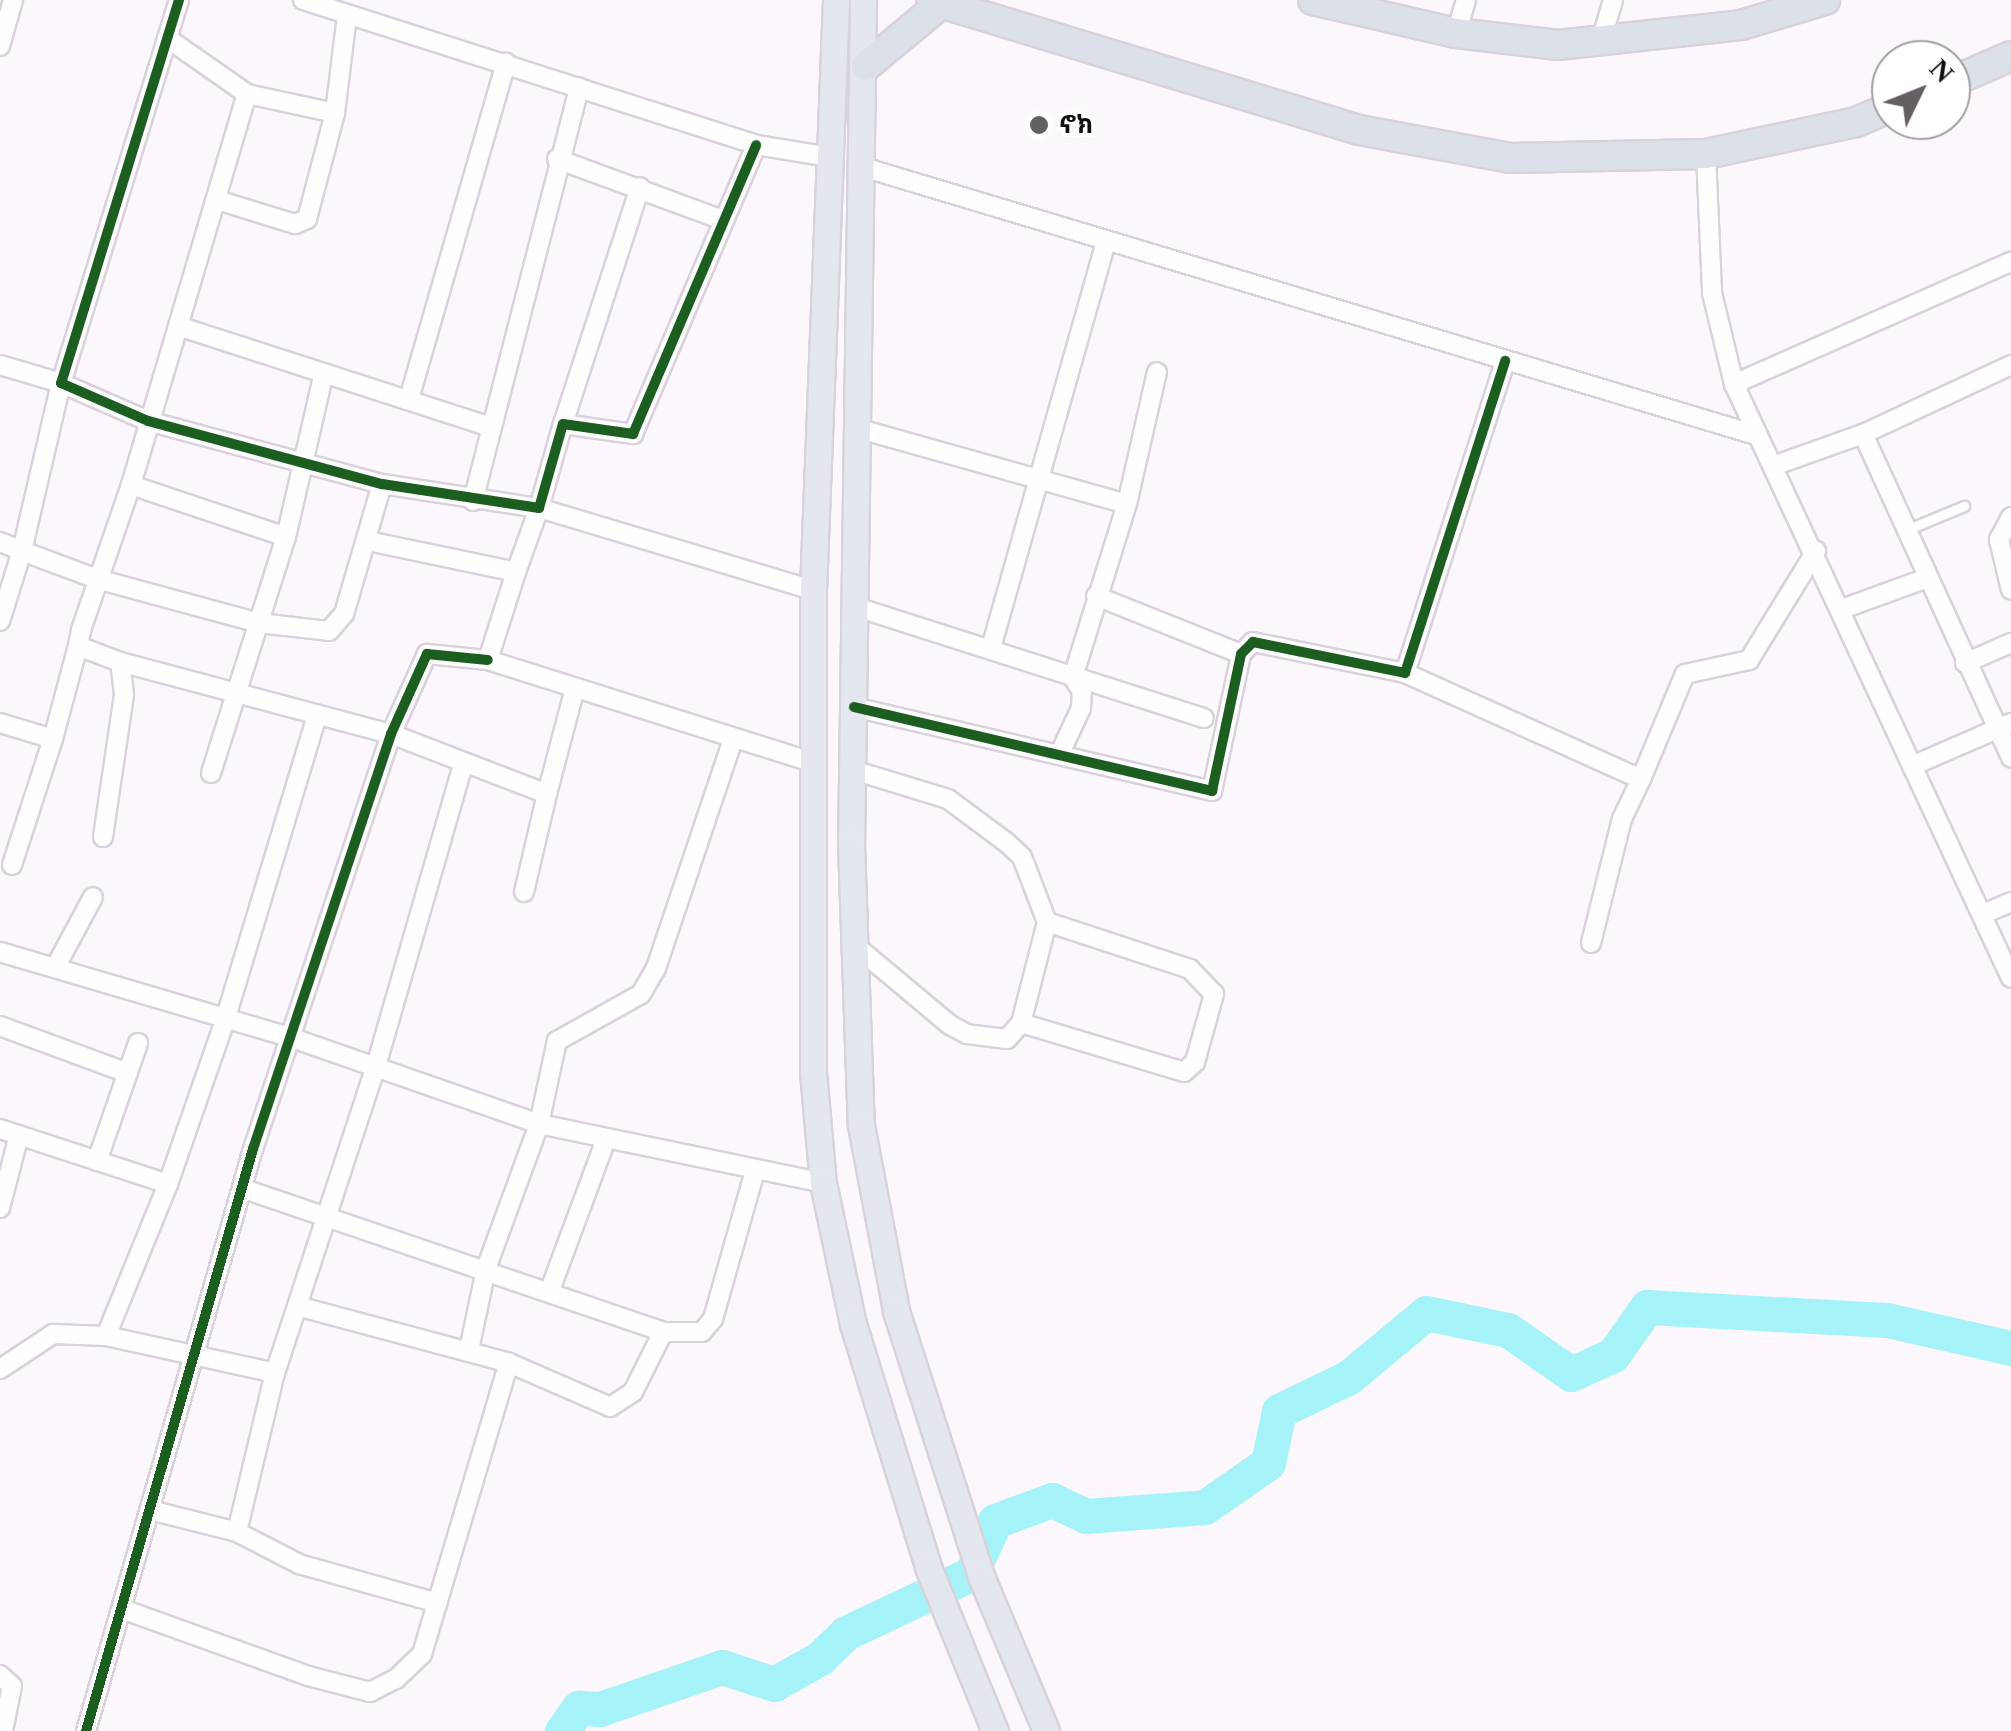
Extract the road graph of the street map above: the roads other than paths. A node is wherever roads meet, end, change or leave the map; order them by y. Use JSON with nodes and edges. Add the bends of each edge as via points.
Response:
{"nodes":[{"id":1,"x":179,"y":0,"type":"edge"},
{"id":2,"x":303,"y":0,"type":"edge"},
{"id":3,"x":836,"y":0,"type":"edge"},
{"id":4,"x":864,"y":0,"type":"edge"},
{"id":5,"x":1313,"y":0,"type":"edge"},
{"id":6,"x":1466,"y":0,"type":"edge"},
{"id":7,"x":1613,"y":0,"type":"edge"},
{"id":8,"x":1820,"y":1,"type":"edge"},
{"id":9,"x":936,"y":2,"type":"edge"},
{"id":10,"x":8,"y":4,"type":"edge"},
{"id":11,"x":347,"y":15,"type":"junction"},
{"id":12,"x":1456,"y":33,"type":"junction"},
{"id":13,"x":168,"y":38,"type":"junction"},
{"id":14,"x":1600,"y":44,"type":"junction"},
{"id":15,"x":0,"y":46,"type":"edge"},
{"id":16,"x":2011,"y":56,"type":"edge"},
{"id":17,"x":506,"y":63,"type":"junction"},
{"id":18,"x":866,"y":66,"type":"junction"},
{"id":19,"x":1971,"y":73,"type":"edge"},
{"id":20,"x":579,"y":87,"type":"junction"},
{"id":21,"x":246,"y":94,"type":"junction"},
{"id":22,"x":335,"y":113,"type":"junction"},
{"id":23,"x":1871,"y":116,"type":"edge"},
{"id":24,"x":756,"y":145,"type":"junction"},
{"id":25,"x":1706,"y":154,"type":"junction"},
{"id":26,"x":830,"y":158,"type":"junction"},
{"id":27,"x":557,"y":159,"type":"junction"},
{"id":28,"x":866,"y":168,"type":"junction"},
{"id":29,"x":640,"y":187,"type":"junction"},
{"id":30,"x":217,"y":200,"type":"junction"},
{"id":31,"x":724,"y":220,"type":"junction"},
{"id":32,"x":1106,"y":242,"type":"junction"},
{"id":33,"x":2011,"y":262,"type":"edge"},
{"id":34,"x":178,"y":326,"type":"junction"},
{"id":35,"x":1505,"y":361,"type":"junction"},
{"id":36,"x":0,"y":364,"type":"edge"},
{"id":37,"x":2011,"y":365,"type":"edge"},
{"id":38,"x":1156,"y":372,"type":"dead end"},
{"id":39,"x":324,"y":374,"type":"junction"},
{"id":40,"x":61,"y":383,"type":"junction"},
{"id":41,"x":1734,"y":384,"type":"junction"},
{"id":42,"x":410,"y":398,"type":"junction"},
{"id":43,"x":148,"y":421,"type":"junction"},
{"id":44,"x":563,"y":424,"type":"junction"},
{"id":45,"x":491,"y":427,"type":"junction"},
{"id":46,"x":860,"y":429,"type":"junction"},
{"id":47,"x":1862,"y":434,"type":"junction"},
{"id":48,"x":1756,"y":435,"type":"junction"},
{"id":49,"x":305,"y":463,"type":"junction"},
{"id":50,"x":1773,"y":466,"type":"junction"},
{"id":51,"x":1035,"y":478,"type":"junction"},
{"id":52,"x":382,"y":484,"type":"junction"},
{"id":53,"x":131,"y":485,"type":"junction"},
{"id":54,"x":474,"y":500,"type":"junction"},
{"id":55,"x":1127,"y":504,"type":"junction"},
{"id":56,"x":1964,"y":506,"type":"dead end"},
{"id":57,"x":539,"y":508,"type":"junction"},
{"id":58,"x":2011,"y":517,"type":"edge"},
{"id":59,"x":1906,"y":530,"type":"junction"},
{"id":60,"x":286,"y":537,"type":"junction"},
{"id":61,"x":368,"y":541,"type":"junction"},
{"id":62,"x":0,"y":542,"type":"edge"},
{"id":63,"x":22,"y":551,"type":"junction"},
{"id":64,"x":1816,"y":551,"type":"junction"},
{"id":65,"x":516,"y":572,"type":"junction"},
{"id":66,"x":1927,"y":578,"type":"junction"},
{"id":67,"x":97,"y":579,"type":"junction"},
{"id":68,"x":813,"y":590,"type":"junction"},
{"id":69,"x":2011,"y":590,"type":"edge"},
{"id":70,"x":1096,"y":596,"type":"junction"},
{"id":71,"x":856,"y":606,"type":"junction"},
{"id":72,"x":1842,"y":610,"type":"junction"},
{"id":73,"x":0,"y":621,"type":"edge"},
{"id":74,"x":258,"y":624,"type":"junction"},
{"id":75,"x":2011,"y":643,"type":"edge"},
{"id":76,"x":813,"y":644,"type":"junction"},
{"id":77,"x":78,"y":646,"type":"junction"},
{"id":78,"x":854,"y":646,"type":"junction"},
{"id":79,"x":991,"y":648,"type":"junction"},
{"id":80,"x":1241,"y":654,"type":"junction"},
{"id":81,"x":488,"y":660,"type":"junction"},
{"id":82,"x":120,"y":662,"type":"junction"},
{"id":83,"x":1965,"y":663,"type":"junction"},
{"id":84,"x":1405,"y":674,"type":"junction"},
{"id":85,"x":1073,"y":677,"type":"junction"},
{"id":86,"x":574,"y":692,"type":"junction"},
{"id":87,"x":238,"y":696,"type":"junction"},
{"id":88,"x":854,"y":707,"type":"junction"},
{"id":89,"x":316,"y":718,"type":"junction"},
{"id":90,"x":1204,"y":718,"type":"dead end"},
{"id":91,"x":0,"y":722,"type":"edge"},
{"id":92,"x":2004,"y":726,"type":"edge"},
{"id":93,"x":392,"y":734,"type":"junction"},
{"id":94,"x":54,"y":739,"type":"junction"},
{"id":95,"x":733,"y":739,"type":"junction"},
{"id":96,"x":1060,"y":753,"type":"junction"},
{"id":97,"x":2011,"y":758,"type":"edge"},
{"id":98,"x":464,"y":762,"type":"junction"},
{"id":99,"x":811,"y":762,"type":"junction"},
{"id":100,"x":1912,"y":766,"type":"junction"},
{"id":101,"x":853,"y":770,"type":"junction"},
{"id":102,"x":211,"y":772,"type":"dead end"},
{"id":103,"x":1641,"y":779,"type":"junction"},
{"id":104,"x":547,"y":794,"type":"junction"},
{"id":105,"x":104,"y":837,"type":"dead end"},
{"id":106,"x":12,"y":865,"type":"dead end"},
{"id":107,"x":524,"y":892,"type":"dead end"},
{"id":108,"x":93,"y":897,"type":"dead end"},
{"id":109,"x":2011,"y":902,"type":"edge"},
{"id":110,"x":1983,"y":914,"type":"junction"},
{"id":111,"x":1047,"y":922,"type":"junction"},
{"id":112,"x":853,"y":944,"type":"junction"},
{"id":113,"x":1591,"y":944,"type":"dead end"},
{"id":114,"x":0,"y":952,"type":"edge"},
{"id":115,"x":56,"y":966,"type":"junction"},
{"id":116,"x":2011,"y":978,"type":"edge"},
{"id":117,"x":226,"y":1018,"type":"junction"},
{"id":118,"x":1021,"y":1023,"type":"junction"},
{"id":119,"x":0,"y":1026,"type":"edge"},
{"id":120,"x":295,"y":1039,"type":"junction"},
{"id":121,"x":138,"y":1043,"type":"dead end"},
{"id":122,"x":376,"y":1066,"type":"junction"},
{"id":123,"x":128,"y":1074,"type":"junction"},
{"id":124,"x":539,"y":1124,"type":"junction"},
{"id":125,"x":0,"y":1129,"type":"edge"},
{"id":126,"x":19,"y":1135,"type":"junction"},
{"id":127,"x":605,"y":1142,"type":"junction"},
{"id":128,"x":97,"y":1161,"type":"junction"},
{"id":129,"x":754,"y":1174,"type":"junction"},
{"id":130,"x":823,"y":1183,"type":"junction"},
{"id":131,"x":168,"y":1184,"type":"junction"},
{"id":132,"x":244,"y":1189,"type":"junction"},
{"id":133,"x":0,"y":1208,"type":"edge"},
{"id":134,"x":327,"y":1216,"type":"junction"},
{"id":135,"x":486,"y":1269,"type":"junction"},
{"id":136,"x":550,"y":1290,"type":"junction"},
{"id":137,"x":297,"y":1306,"type":"junction"},
{"id":138,"x":896,"y":1310,"type":"junction"},
{"id":139,"x":853,"y":1324,"type":"junction"},
{"id":140,"x":663,"y":1332,"type":"junction"},
{"id":141,"x":106,"y":1336,"type":"junction"},
{"id":142,"x":469,"y":1350,"type":"junction"},
{"id":143,"x":194,"y":1352,"type":"junction"},
{"id":144,"x":509,"y":1363,"type":"junction"},
{"id":145,"x":0,"y":1369,"type":"edge"},
{"id":146,"x":275,"y":1373,"type":"junction"},
{"id":147,"x":150,"y":1510,"type":"junction"},
{"id":148,"x":236,"y":1532,"type":"junction"},
{"id":149,"x":438,"y":1603,"type":"junction"},
{"id":150,"x":122,"y":1609,"type":"junction"},
{"id":151,"x":0,"y":1675,"type":"edge"},
{"id":152,"x":4,"y":1731,"type":"edge"},
{"id":153,"x":86,"y":1731,"type":"edge"},
{"id":154,"x":995,"y":1731,"type":"edge"},
{"id":155,"x":1046,"y":1731,"type":"edge"}],
"edges":[{"from":1,"to":13,"type":"street"},
{"from":2,"to":11,"type":"street"},
{"from":3,"to":26,"type":"main road"},
{"from":4,"to":18,"type":"main road"},
{"from":5,"to":12,"type":"highway"},
{"from":6,"to":12,"type":"street"},
{"from":7,"to":14,"type":"street"},
{"from":8,"to":14,"type":"highway","via":[[1741,25]]},
{"from":9,"to":18,"type":"highway"},
{"from":9,"to":25,"type":"highway","via":[[1359,130],[1510,158]]},
{"from":10,"to":15,"type":"street"},
{"from":11,"to":17,"type":"street"},
{"from":11,"to":22,"type":"street"},
{"from":12,"to":14,"type":"highway"},
{"from":13,"to":21,"type":"street"},
{"from":13,"to":40,"type":"street"},
{"from":16,"to":19,"type":"highway"},
{"from":17,"to":20,"type":"street"},
{"from":17,"to":42,"type":"street"},
{"from":18,"to":28,"type":"main road"},
{"from":20,"to":24,"type":"street"},
{"from":20,"to":27,"type":"street"},
{"from":21,"to":22,"type":"street"},
{"from":21,"to":30,"type":"street"},
{"from":22,"to":30,"type":"street","via":[[304,222]]},
{"from":23,"to":25,"type":"highway"},
{"from":24,"to":26,"type":"street"},
{"from":24,"to":31,"type":"street"},
{"from":25,"to":41,"type":"street","via":[[1712,293]]},
{"from":26,"to":68,"type":"main road"},
{"from":27,"to":29,"type":"street"},
{"from":27,"to":45,"type":"street"},
{"from":28,"to":32,"type":"street"},
{"from":28,"to":46,"type":"main road"},
{"from":29,"to":31,"type":"street"},
{"from":29,"to":44,"type":"street"},
{"from":30,"to":34,"type":"street"},
{"from":31,"to":44,"type":"street","via":[[641,425],[623,436]]},
{"from":32,"to":35,"type":"street"},
{"from":32,"to":51,"type":"street"},
{"from":33,"to":41,"type":"street"},
{"from":34,"to":39,"type":"street"},
{"from":34,"to":43,"type":"street"},
{"from":35,"to":48,"type":"street"},
{"from":35,"to":84,"type":"street"},
{"from":36,"to":40,"type":"street"},
{"from":37,"to":47,"type":"street"},
{"from":38,"to":55,"type":"street"},
{"from":39,"to":42,"type":"street"},
{"from":39,"to":49,"type":"street"},
{"from":40,"to":43,"type":"street"},
{"from":40,"to":63,"type":"street"},
{"from":41,"to":48,"type":"street"},
{"from":42,"to":45,"type":"street"},
{"from":43,"to":49,"type":"street"},
{"from":43,"to":53,"type":"street"},
{"from":44,"to":57,"type":"street"},
{"from":45,"to":54,"type":"street"},
{"from":46,"to":51,"type":"street"},
{"from":46,"to":71,"type":"main road"},
{"from":47,"to":50,"type":"street"},
{"from":47,"to":59,"type":"street"},
{"from":48,"to":50,"type":"street"},
{"from":49,"to":52,"type":"street"},
{"from":49,"to":60,"type":"street"},
{"from":50,"to":64,"type":"street"},
{"from":51,"to":55,"type":"street"},
{"from":51,"to":79,"type":"street","via":[[1028,531]]},
{"from":52,"to":54,"type":"street"},
{"from":52,"to":61,"type":"street"},
{"from":53,"to":60,"type":"street"},
{"from":53,"to":67,"type":"street"},
{"from":54,"to":57,"type":"street"},
{"from":55,"to":70,"type":"street"},
{"from":56,"to":59,"type":"lane"},
{"from":57,"to":65,"type":"street"},
{"from":57,"to":68,"type":"street"},
{"from":58,"to":69,"type":"street","via":[[1999,540]]},
{"from":59,"to":66,"type":"street"},
{"from":60,"to":74,"type":"street"},
{"from":61,"to":65,"type":"street"},
{"from":61,"to":74,"type":"street","via":[[337,627]]},
{"from":62,"to":63,"type":"street"},
{"from":63,"to":67,"type":"street"},
{"from":63,"to":73,"type":"street"},
{"from":64,"to":72,"type":"street"},
{"from":64,"to":103,"type":"street","via":[[1749,660],[1684,674]]},
{"from":65,"to":81,"type":"street"},
{"from":66,"to":72,"type":"street"},
{"from":66,"to":83,"type":"street"},
{"from":67,"to":74,"type":"street"},
{"from":67,"to":77,"type":"street"},
{"from":68,"to":76,"type":"main road"},
{"from":70,"to":80,"type":"street"},
{"from":70,"to":85,"type":"street"},
{"from":71,"to":78,"type":"main road"},
{"from":71,"to":79,"type":"street"},
{"from":72,"to":100,"type":"street"},
{"from":74,"to":87,"type":"street"},
{"from":75,"to":83,"type":"street"},
{"from":76,"to":78,"type":"main road"},
{"from":76,"to":99,"type":"main road"},
{"from":77,"to":82,"type":"street"},
{"from":77,"to":94,"type":"street"},
{"from":78,"to":88,"type":"main road"},
{"from":79,"to":85,"type":"street"},
{"from":80,"to":84,"type":"street","via":[[1265,640]]},
{"from":80,"to":96,"type":"street","via":[[1218,777],[1207,794]]},
{"from":81,"to":86,"type":"street"},
{"from":81,"to":93,"type":"street","via":[[427,654]]},
{"from":82,"to":87,"type":"street"},
{"from":82,"to":105,"type":"street","via":[[126,716]]},
{"from":83,"to":92,"type":"street"},
{"from":84,"to":103,"type":"street"},
{"from":85,"to":90,"type":"street"},
{"from":85,"to":96,"type":"street","via":[[1082,691],[1081,708]]},
{"from":86,"to":95,"type":"street"},
{"from":86,"to":104,"type":"street"},
{"from":87,"to":89,"type":"street"},
{"from":87,"to":102,"type":"street"},
{"from":88,"to":96,"type":"street"},
{"from":88,"to":101,"type":"main road"},
{"from":89,"to":93,"type":"street"},
{"from":89,"to":117,"type":"street"},
{"from":91,"to":94,"type":"street"},
{"from":92,"to":97,"type":"street"},
{"from":92,"to":100,"type":"street"},
{"from":93,"to":98,"type":"street"},
{"from":93,"to":120,"type":"street"},
{"from":94,"to":106,"type":"street"},
{"from":95,"to":99,"type":"street"},
{"from":95,"to":124,"type":"street","via":[[656,968],[641,994],[558,1041]]},
{"from":98,"to":104,"type":"street"},
{"from":98,"to":122,"type":"street"},
{"from":99,"to":130,"type":"main road","via":[[812,1072]]},
{"from":100,"to":110,"type":"street"},
{"from":101,"to":111,"type":"street","via":[[948,799],[1006,842],[1022,856]]},
{"from":101,"to":112,"type":"main road"},
{"from":103,"to":113,"type":"street","via":[[1622,819]]},
{"from":104,"to":107,"type":"street"},
{"from":108,"to":115,"type":"street"},
{"from":109,"to":110,"type":"street"},
{"from":110,"to":116,"type":"street"},
{"from":111,"to":118,"type":"street"},
{"from":111,"to":118,"type":"street","via":[[1190,970],[1214,994],[1195,1062],[1184,1072]]},
{"from":112,"to":118,"type":"street","via":[[967,1034],[1008,1039]]},
{"from":112,"to":138,"type":"main road","via":[[861,1125]]},
{"from":114,"to":115,"type":"street"},
{"from":115,"to":117,"type":"street"},
{"from":117,"to":120,"type":"street"},
{"from":117,"to":131,"type":"street"},
{"from":119,"to":123,"type":"street"},
{"from":120,"to":122,"type":"street"},
{"from":120,"to":132,"type":"street"},
{"from":121,"to":123,"type":"street"},
{"from":122,"to":124,"type":"street"},
{"from":122,"to":134,"type":"street"},
{"from":123,"to":128,"type":"street"},
{"from":124,"to":127,"type":"street"},
{"from":124,"to":135,"type":"street"},
{"from":125,"to":126,"type":"street"},
{"from":126,"to":128,"type":"street"},
{"from":126,"to":133,"type":"street"},
{"from":127,"to":129,"type":"street"},
{"from":127,"to":136,"type":"street"},
{"from":128,"to":131,"type":"street"},
{"from":129,"to":130,"type":"street"},
{"from":129,"to":140,"type":"street","via":[[709,1326]]},
{"from":130,"to":139,"type":"main road"},
{"from":131,"to":141,"type":"street"},
{"from":132,"to":134,"type":"street"},
{"from":132,"to":143,"type":"street"},
{"from":134,"to":135,"type":"street"},
{"from":134,"to":137,"type":"street"},
{"from":135,"to":136,"type":"street"},
{"from":135,"to":142,"type":"street"},
{"from":136,"to":140,"type":"street"},
{"from":137,"to":142,"type":"street"},
{"from":137,"to":146,"type":"street"},
{"from":138,"to":139,"type":"main road"},
{"from":138,"to":155,"type":"main road","via":[[981,1576]]},
{"from":139,"to":154,"type":"main road","via":[[928,1566]]},
{"from":140,"to":144,"type":"street","via":[[633,1392],[610,1408]]},
{"from":141,"to":143,"type":"street"},
{"from":141,"to":145,"type":"street","via":[[53,1334]]},
{"from":142,"to":144,"type":"street"},
{"from":143,"to":146,"type":"street"},
{"from":143,"to":147,"type":"street"},
{"from":144,"to":149,"type":"street"},
{"from":146,"to":148,"type":"street"},
{"from":147,"to":148,"type":"street"},
{"from":147,"to":150,"type":"street"},
{"from":148,"to":149,"type":"street","via":[[299,1564]]},
{"from":149,"to":150,"type":"street","via":[[422,1654],[370,1692]]},
{"from":150,"to":153,"type":"street"},
{"from":151,"to":152,"type":"street","via":[[12,1686]]}]}
